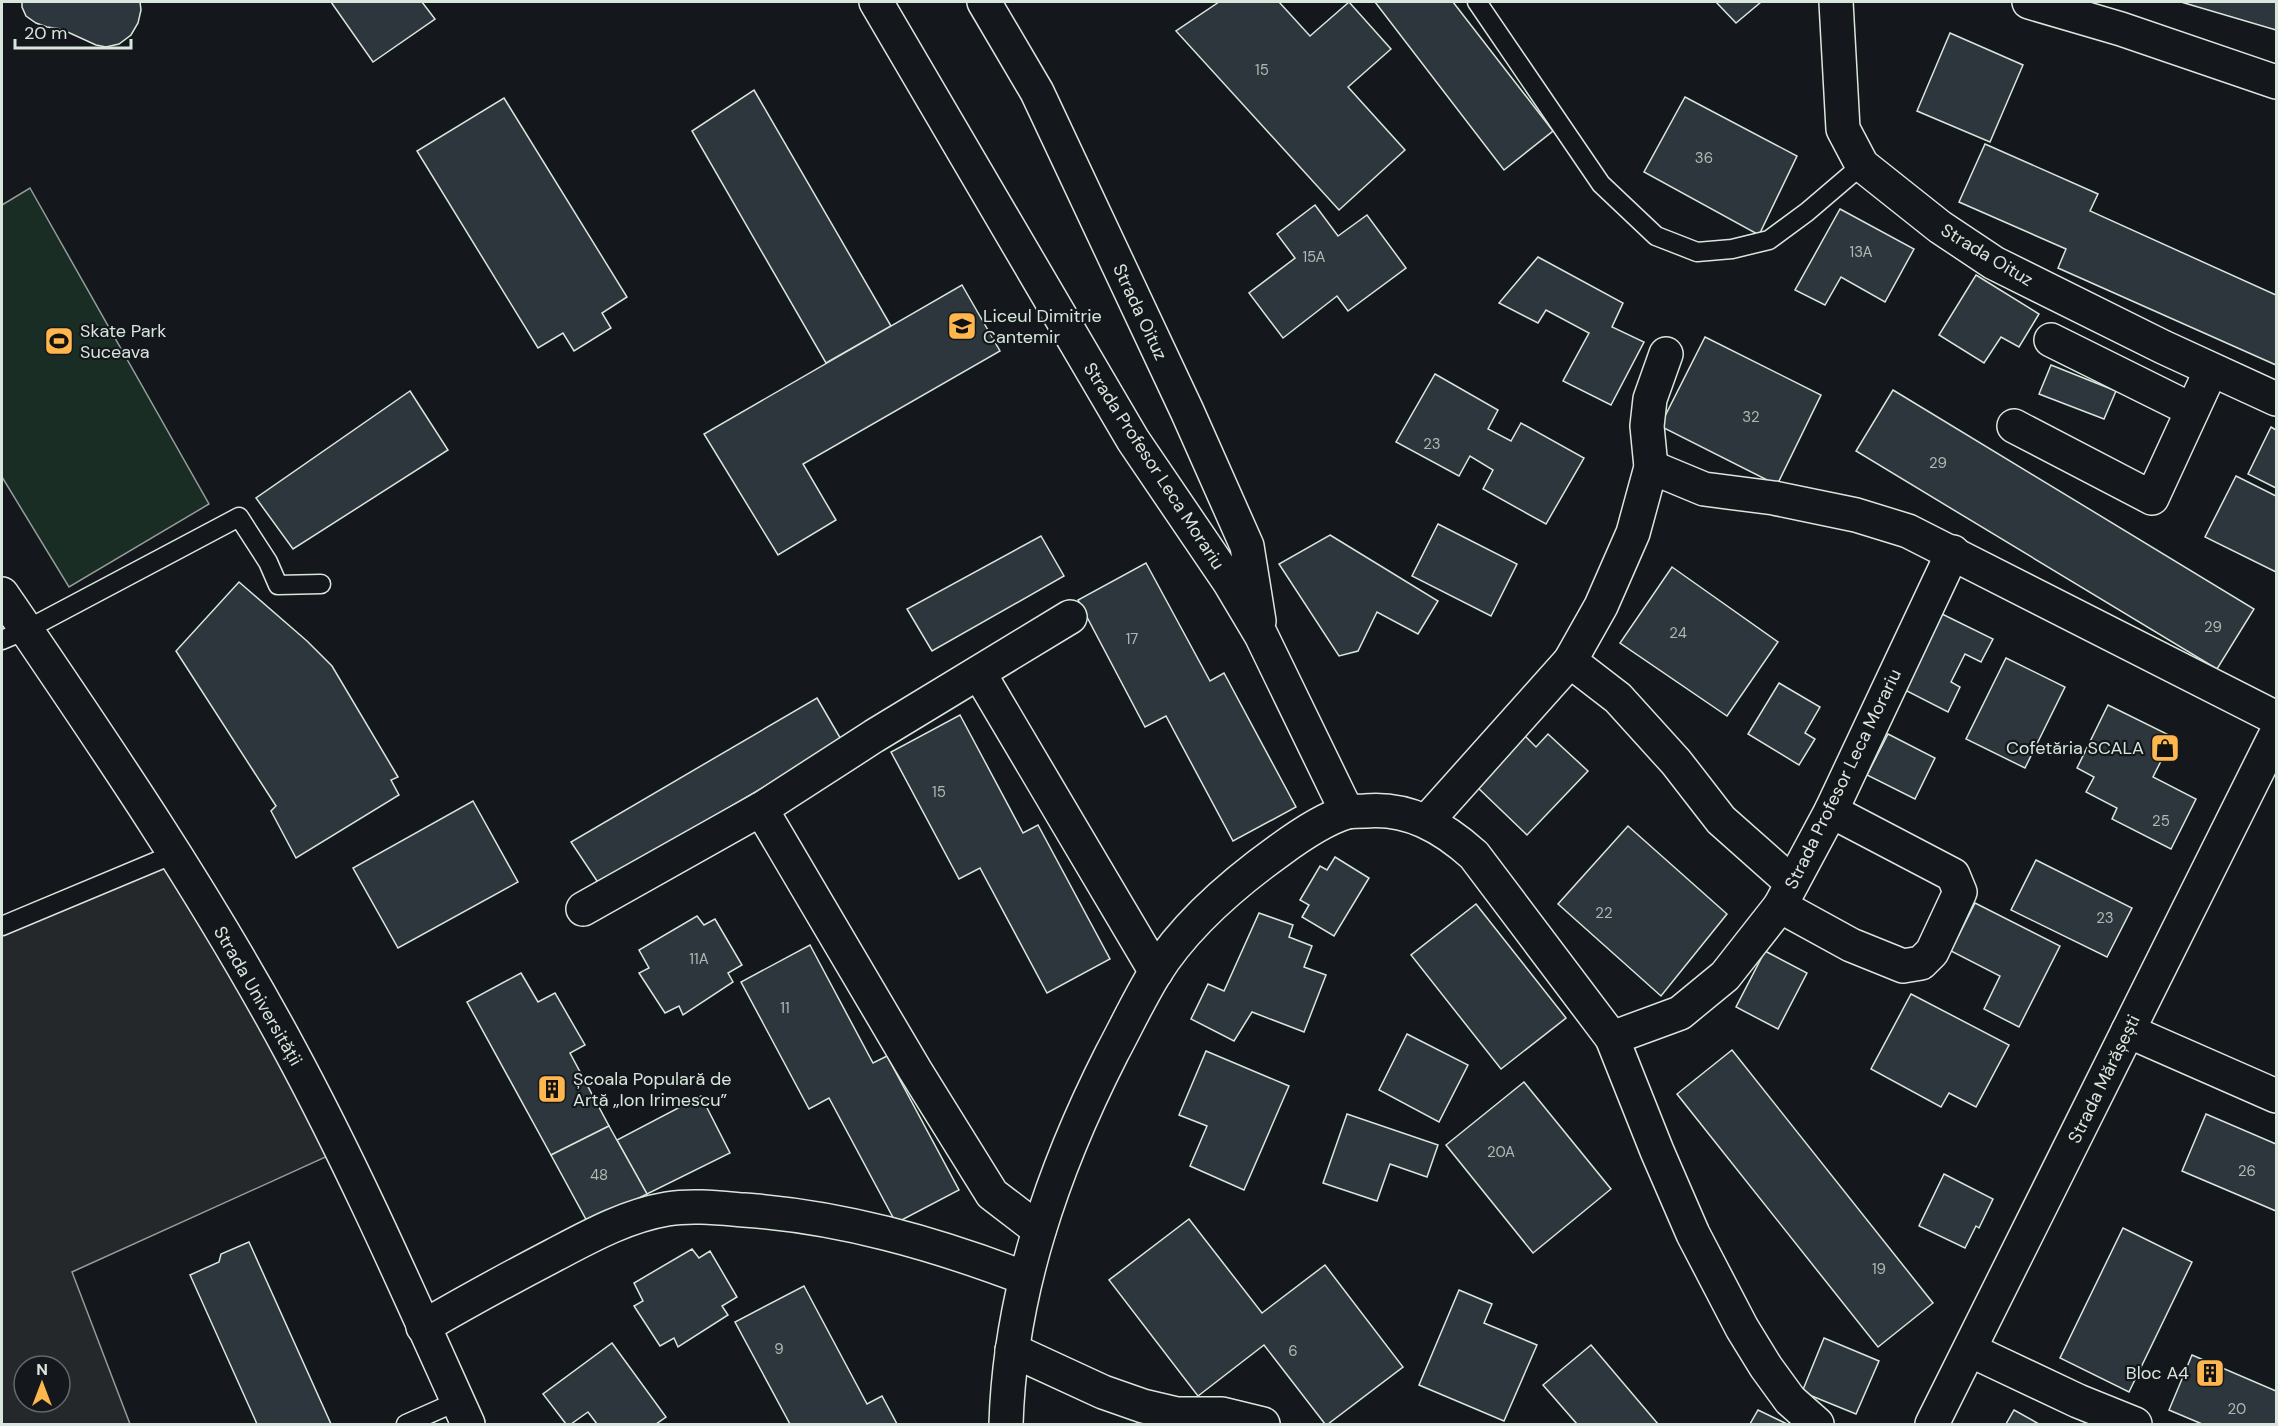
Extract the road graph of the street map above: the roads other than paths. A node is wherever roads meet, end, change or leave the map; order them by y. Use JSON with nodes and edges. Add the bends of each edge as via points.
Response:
{"nodes":[{"id":1,"x":876,"y":2,"type":"edge"},
{"id":2,"x":984,"y":2,"type":"edge"},
{"id":3,"x":1477,"y":2,"type":"edge"},
{"id":4,"x":1836,"y":2,"type":"edge"},
{"id":5,"x":2029,"y":2,"type":"edge"},
{"id":6,"x":2277,"y":82,"type":"edge"},
{"id":7,"x":1862,"y":165,"type":"junction"},
{"id":8,"x":2051,"y":340,"type":"dead end"},
{"id":9,"x":1666,"y":354,"type":"dead end"},
{"id":10,"x":2211,"y":370,"type":"junction"},
{"id":11,"x":2277,"y":399,"type":"edge"},
{"id":12,"x":2192,"y":410,"type":"junction"},
{"id":13,"x":2014,"y":426,"type":"dead end"},
{"id":14,"x":1651,"y":467,"type":"junction"},
{"id":15,"x":1953,"y":552,"type":"junction"},
{"id":16,"x":321,"y":584,"type":"dead end"},
{"id":17,"x":2,"y":594,"type":"edge"},
{"id":18,"x":1070,"y":617,"type":"dead end"},
{"id":19,"x":14,"y":635,"type":"edge"},
{"id":20,"x":1261,"y":635,"type":"junction"},
{"id":21,"x":1570,"y":661,"type":"junction"},
{"id":22,"x":979,"y":673,"type":"junction"},
{"id":23,"x":2277,"y":718,"type":"edge"},
{"id":24,"x":2277,"y":734,"type":"edge"},
{"id":25,"x":760,"y":809,"type":"junction"},
{"id":26,"x":1831,"y":811,"type":"junction"},
{"id":27,"x":1347,"y":813,"type":"junction"},
{"id":28,"x":1427,"y":821,"type":"junction"},
{"id":29,"x":174,"y":854,"type":"junction"},
{"id":30,"x":1786,"y":895,"type":"junction"},
{"id":31,"x":583,"y":909,"type":"dead end"},
{"id":32,"x":2,"y":926,"type":"edge"},
{"id":33,"x":1156,"y":972,"type":"junction"},
{"id":34,"x":2128,"y":1031,"type":"junction"},
{"id":35,"x":1612,"y":1038,"type":"junction"},
{"id":36,"x":2277,"y":1096,"type":"edge"},
{"id":37,"x":1039,"y":1230,"type":"junction"},
{"id":38,"x":1025,"y":1278,"type":"junction"},
{"id":39,"x":423,"y":1327,"type":"junction"},
{"id":40,"x":1012,"y":1350,"type":"junction"},
{"id":41,"x":1970,"y":1350,"type":"junction"},
{"id":42,"x":463,"y":1413,"type":"edge"},
{"id":43,"x":406,"y":1425,"type":"edge"},
{"id":44,"x":1006,"y":1425,"type":"edge"},
{"id":45,"x":1263,"y":1425,"type":"edge"},
{"id":46,"x":1817,"y":1425,"type":"edge"},
{"id":47,"x":1932,"y":1425,"type":"edge"},
{"id":48,"x":2135,"y":1425,"type":"edge"}],
"edges":[{"from":1,"to":20,"type":"street","name":"Strada Profesor Leca Morariu","via":[[1133,440]]},
{"from":2,"to":20,"type":"street","name":"Strada Oituz","via":[[1037,92],[1247,546]]},
{"from":3,"to":7,"type":"lane","via":[[1601,184],[1656,236],[1697,252],[1769,240]]},
{"from":4,"to":7,"type":"street","name":"Strada Oituz","via":[[1843,129]]},
{"from":5,"to":6,"type":"street"},
{"from":7,"to":10,"type":"street","name":"Strada Oituz","via":[[1940,227],[1994,263]]},
{"from":8,"to":12,"type":"street"},
{"from":9,"to":14,"type":"street","via":[[1650,399],[1647,426]]},
{"from":10,"to":11,"type":"street","name":"Strada Oituz"},
{"from":10,"to":12,"type":"street"},
{"from":12,"to":13,"type":"street","via":[[2152,498]]},
{"from":14,"to":15,"type":"street","via":[[1704,489],[1774,498],[1856,516],[1908,531]]},
{"from":14,"to":21,"type":"street","via":[[1633,533],[1601,606]]},
{"from":15,"to":23,"type":"street"},
{"from":15,"to":26,"type":"street","name":"Strada Profesor Leca Morariu"},
{"from":16,"to":19,"type":"lane","via":[[278,585],[239,517]]},
{"from":17,"to":19,"type":"street","name":"Strada Universității"},
{"from":18,"to":22,"type":"street"},
{"from":19,"to":29,"type":"street","name":"Strada Universității"},
{"from":20,"to":27,"type":"street","name":"Strada Profesor Leca Morariu"},
{"from":21,"to":28,"type":"street"},
{"from":21,"to":30,"type":"street","via":[[1618,698]]},
{"from":22,"to":25,"type":"street"},
{"from":22,"to":33,"type":"street"},
{"from":24,"to":34,"type":"street","name":"Strada Mărășești"},
{"from":25,"to":31,"type":"street"},
{"from":25,"to":37,"type":"street","via":[[992,1194]]},
{"from":26,"to":30,"type":"street","name":"Strada Profesor Leca Morariu"},
{"from":26,"to":30,"type":"street","via":[[1953,875],[1960,892],[1932,952],[1922,963],[1903,966],[1851,945]]},
{"from":27,"to":28,"type":"street","via":[[1386,809]]},
{"from":27,"to":33,"type":"street","via":[[1304,832],[1215,901]]},
{"from":28,"to":35,"type":"street","via":[[1453,836],[1474,855]]},
{"from":29,"to":32,"type":"lane"},
{"from":29,"to":39,"type":"street","name":"Strada Universității","via":[[308,1083]]},
{"from":30,"to":35,"type":"street","name":"Strada Profesor Leca Morariu","via":[[1725,976],[1680,1013]]},
{"from":33,"to":37,"type":"street","via":[[1094,1091],[1058,1172]]},
{"from":34,"to":36,"type":"street"},
{"from":34,"to":41,"type":"street","name":"Strada Mărășești"},
{"from":35,"to":46,"type":"street","via":[[1693,1234],[1766,1367],[1790,1400]]},
{"from":37,"to":38,"type":"street"},
{"from":38,"to":39,"type":"street","via":[[960,1253],[796,1214],[700,1207],[667,1209],[608,1226]]},
{"from":38,"to":40,"type":"street"},
{"from":39,"to":42,"type":"street","name":"Strada Universității"},
{"from":40,"to":44,"type":"street"},
{"from":40,"to":45,"type":"street","via":[[1143,1406],[1177,1414],[1222,1414]]},
{"from":41,"to":47,"type":"street","name":"Strada Mărășești"},
{"from":41,"to":48,"type":"street"},
{"from":42,"to":43,"type":"lane"}]}
